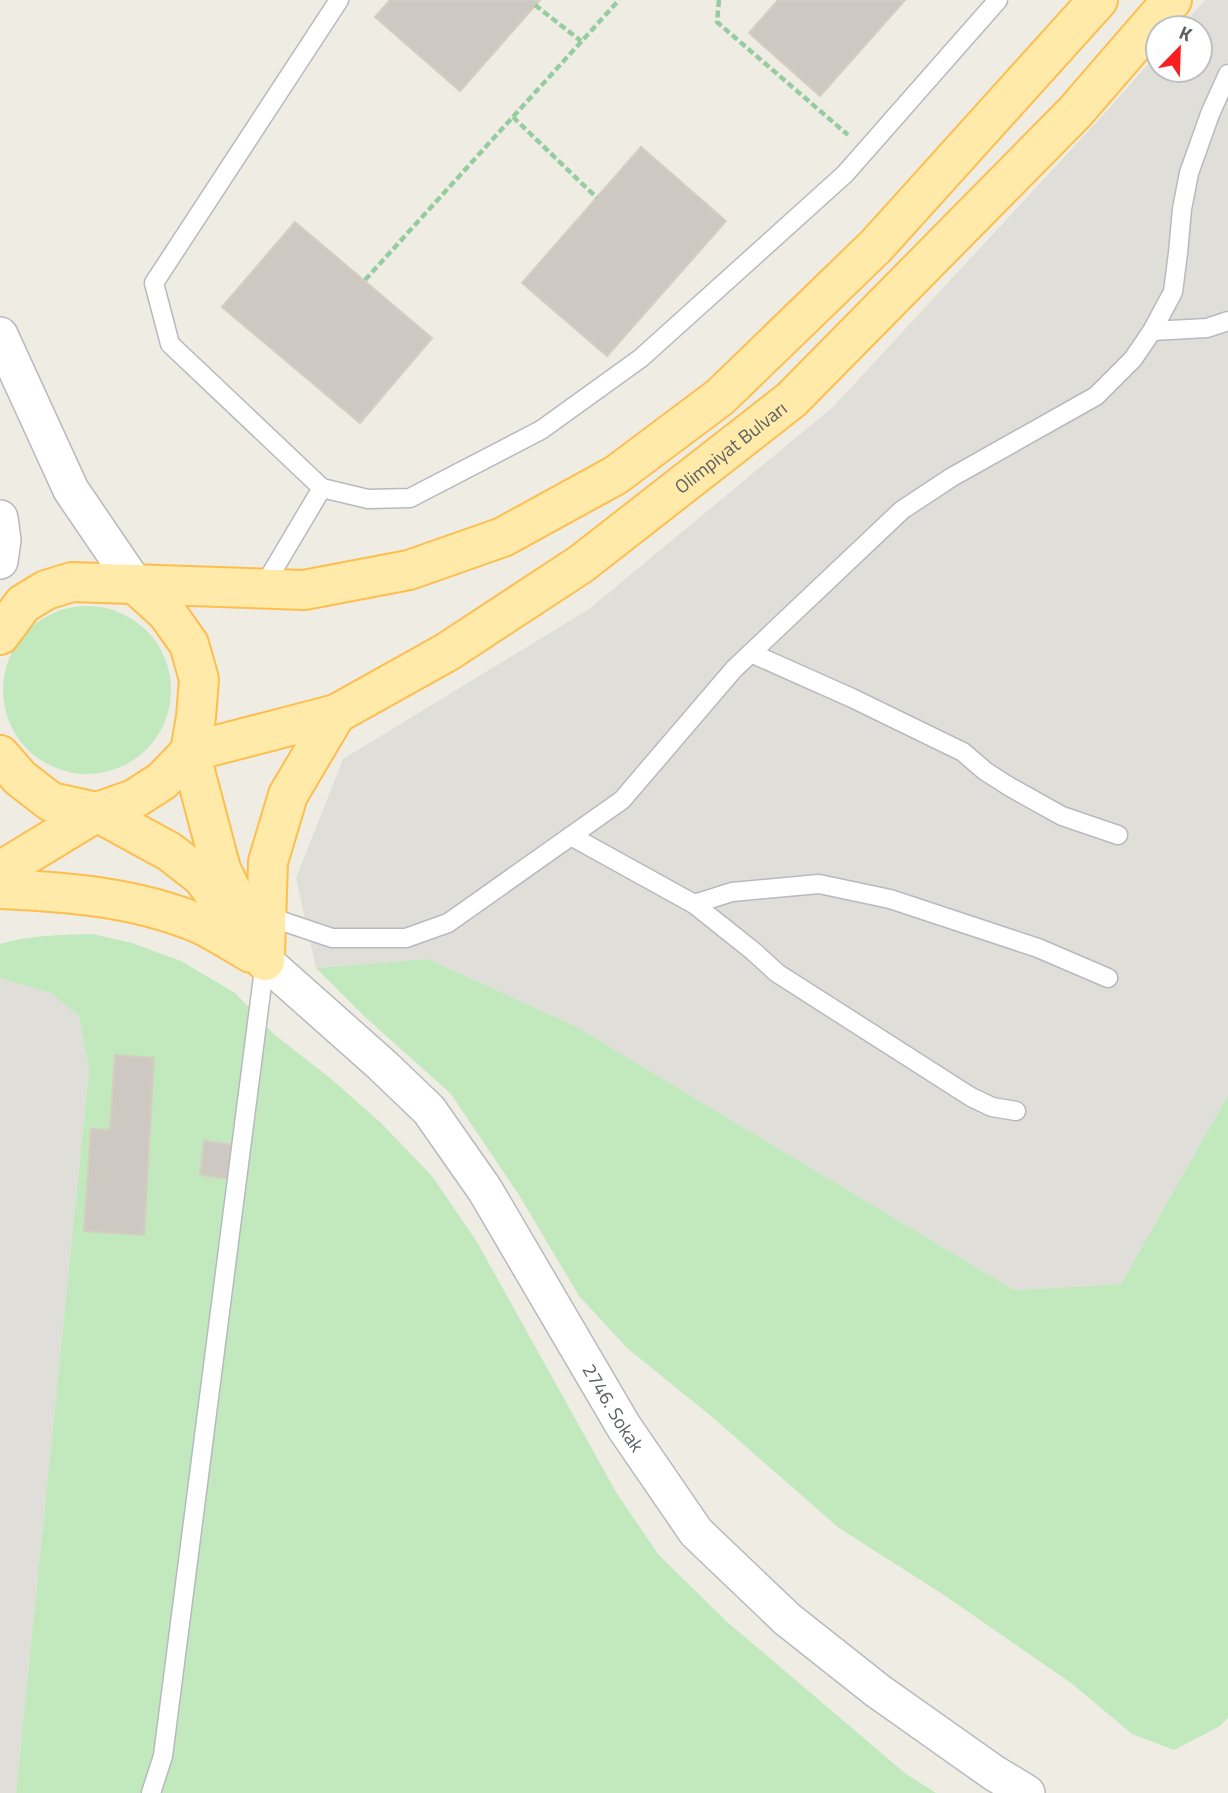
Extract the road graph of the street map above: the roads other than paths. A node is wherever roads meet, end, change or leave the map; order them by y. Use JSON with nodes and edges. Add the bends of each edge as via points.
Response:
{"nodes":[{"id":1,"x":339,"y":0,"type":"edge"},
{"id":2,"x":998,"y":0,"type":"edge"},
{"id":3,"x":1098,"y":0,"type":"edge"},
{"id":4,"x":1172,"y":0,"type":"edge"},
{"id":5,"x":1228,"y":74,"type":"edge"},
{"id":6,"x":1228,"y":321,"type":"edge"},
{"id":7,"x":1152,"y":331,"type":"junction"},
{"id":8,"x":0,"y":335,"type":"edge"},
{"id":9,"x":322,"y":488,"type":"junction"},
{"id":10,"x":0,"y":518,"type":"edge"},
{"id":11,"x":0,"y":561,"type":"edge"},
{"id":12,"x":135,"y":584,"type":"junction"},
{"id":13,"x":262,"y":589,"type":"junction"},
{"id":14,"x":0,"y":635,"type":"edge"},
{"id":15,"x":751,"y":653,"type":"junction"},
{"id":16,"x":336,"y":714,"type":"junction"},
{"id":17,"x":190,"y":751,"type":"junction"},
{"id":18,"x":0,"y":755,"type":"edge"},
{"id":19,"x":97,"y":812,"type":"junction"},
{"id":20,"x":1118,"y":835,"type":"dead end"},
{"id":21,"x":571,"y":836,"type":"junction"},
{"id":22,"x":0,"y":872,"type":"edge"},
{"id":23,"x":0,"y":889,"type":"edge"},
{"id":24,"x":694,"y":904,"type":"junction"},
{"id":25,"x":267,"y":916,"type":"junction"},
{"id":26,"x":265,"y":961,"type":"junction"},
{"id":27,"x":1108,"y":978,"type":"dead end"},
{"id":28,"x":1016,"y":1111,"type":"dead end"},
{"id":29,"x":150,"y":1793,"type":"edge"},
{"id":30,"x":1027,"y":1793,"type":"edge"}],
"edges":[{"from":1,"to":9,"type":"lane","via":[[154,283],[170,344]]},
{"from":2,"to":9,"type":"lane","via":[[845,174],[641,358],[541,430],[410,498],[368,499]]},
{"from":3,"to":13,"type":"main road","via":[[876,246],[720,397],[616,475],[503,537],[409,570],[304,590]]},
{"from":4,"to":16,"type":"main road","name":"Olimpiyat Bulvarı","via":[[1075,112],[790,401],[581,564],[447,652]]},
{"from":5,"to":7,"type":"lane","via":[[1189,173],[1172,292]]},
{"from":6,"to":7,"type":"lane","via":[[1207,328]]},
{"from":7,"to":15,"type":"lane","via":[[1133,359],[1096,396],[902,510]]},
{"from":8,"to":12,"type":"street","via":[[71,490]]},
{"from":9,"to":13,"type":"lane"},
{"from":10,"to":11,"type":"street"},
{"from":12,"to":13,"type":"main road"},
{"from":12,"to":14,"type":"main road","via":[[72,582],[46,590],[23,604]]},
{"from":12,"to":17,"type":"main road","via":[[167,613],[189,644],[199,679]]},
{"from":15,"to":20,"type":"lane","via":[[963,752],[985,771],[1062,816]]},
{"from":15,"to":21,"type":"lane","via":[[622,800]]},
{"from":16,"to":17,"type":"main road","name":"Olimpiyat Bulvarı"},
{"from":16,"to":25,"type":"main road","via":[[288,795],[268,862]]},
{"from":17,"to":19,"type":"main road","via":[[162,780],[134,799]]},
{"from":17,"to":26,"type":"main road","via":[[221,869]]},
{"from":18,"to":19,"type":"main road","via":[[51,802]]},
{"from":19,"to":22,"type":"main road"},
{"from":19,"to":26,"type":"main road","via":[[170,852],[202,877]]},
{"from":21,"to":24,"type":"lane"},
{"from":21,"to":25,"type":"lane","via":[[448,923],[406,938],[332,938]]},
{"from":23,"to":26,"type":"main road","via":[[62,891],[160,910],[201,925]]},
{"from":24,"to":27,"type":"lane","via":[[732,892],[819,884],[890,899],[1038,948]]},
{"from":24,"to":28,"type":"lane","via":[[777,973],[971,1097]]},
{"from":25,"to":26,"type":"main road"},
{"from":26,"to":29,"type":"lane","via":[[163,1756]]},
{"from":26,"to":30,"type":"street","name":"2746. Sokak","via":[[429,1110],[485,1190],[624,1427],[696,1532],[797,1628],[878,1691]]}]}
